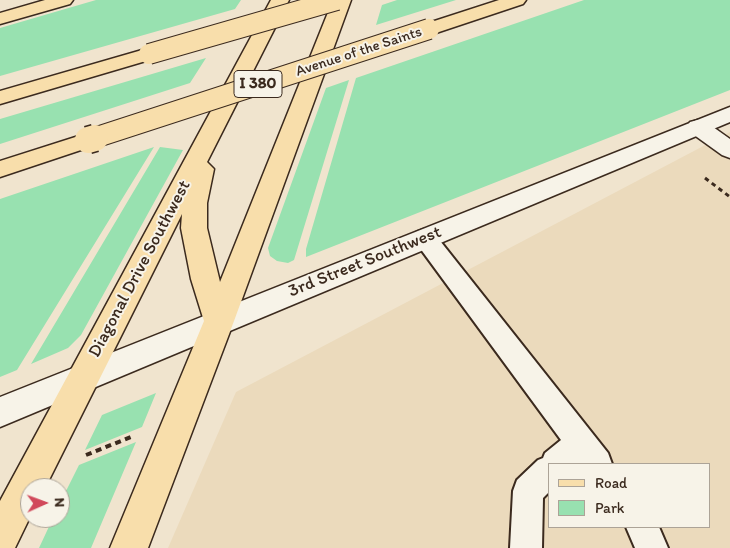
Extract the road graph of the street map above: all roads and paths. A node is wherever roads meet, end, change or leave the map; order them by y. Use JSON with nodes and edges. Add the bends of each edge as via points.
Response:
{"nodes":[{"id":1,"x":57,"y":0,"type":"edge"},
{"id":2,"x":64,"y":0,"type":"edge"},
{"id":3,"x":280,"y":0,"type":"edge"},
{"id":4,"x":336,"y":0,"type":"edge"},
{"id":5,"x":342,"y":0,"type":"edge"},
{"id":6,"x":518,"y":0,"type":"edge"},
{"id":7,"x":0,"y":13,"type":"edge"},
{"id":8,"x":0,"y":19,"type":"edge"},
{"id":9,"x":0,"y":98,"type":"edge"},
{"id":10,"x":730,"y":114,"type":"edge"},
{"id":11,"x":698,"y":127,"type":"junction"},
{"id":12,"x":207,"y":142,"type":"junction"},
{"id":13,"x":730,"y":150,"type":"edge"},
{"id":14,"x":0,"y":169,"type":"edge"},
{"id":15,"x":705,"y":178,"type":"dead end"},
{"id":16,"x":730,"y":197,"type":"edge"},
{"id":17,"x":425,"y":238,"type":"junction"},
{"id":18,"x":219,"y":322,"type":"junction"},
{"id":19,"x":84,"y":376,"type":"junction"},
{"id":20,"x":0,"y":412,"type":"edge"},
{"id":21,"x":137,"y":435,"type":"dead end"},
{"id":22,"x":588,"y":453,"type":"edge"},
{"id":23,"x":85,"y":456,"type":"dead end"},
{"id":24,"x":559,"y":463,"type":"edge"},
{"id":25,"x":548,"y":472,"type":"edge"},
{"id":26,"x":642,"y":528,"type":"edge"},
{"id":27,"x":0,"y":538,"type":"edge"},
{"id":28,"x":129,"y":548,"type":"edge"},
{"id":29,"x":526,"y":548,"type":"edge"},
{"id":30,"x":652,"y":548,"type":"edge"}],
"edges":[{"from":1,"to":7,"type":"main road"},
{"from":2,"to":8,"type":"main road"},
{"from":3,"to":12,"type":"main road","name":"Diagonal Drive Southwest"},
{"from":4,"to":9,"type":"main road","bridge":true},
{"from":5,"to":18,"type":"main road"},
{"from":6,"to":14,"type":"main road","name":"Avenue of the Saints","number":"I 380","bridge":true},
{"from":10,"to":11,"type":"main road","name":"3rd Street Southwest"},
{"from":11,"to":13,"type":"main road"},
{"from":11,"to":17,"type":"main road","name":"3rd Street Southwest"},
{"from":12,"to":18,"type":"main road","via":[[195,203],[194,228]]},
{"from":12,"to":19,"type":"main road","name":"Diagonal Drive Southwest"},
{"from":15,"to":16,"type":"path"},
{"from":17,"to":18,"type":"main road","name":"3rd Street Southwest"},
{"from":17,"to":22,"type":"lane"},
{"from":18,"to":19,"type":"main road","name":"3rd Street Southwest"},
{"from":18,"to":28,"type":"main road"},
{"from":19,"to":20,"type":"main road","name":"3rd Street Southwest"},
{"from":19,"to":27,"type":"main road","name":"Diagonal Drive Southwest"},
{"from":21,"to":23,"type":"path"},
{"from":22,"to":24,"type":"lane"},
{"from":25,"to":29,"type":"lane","via":[[528,490]]},
{"from":26,"to":30,"type":"lane"}]}
